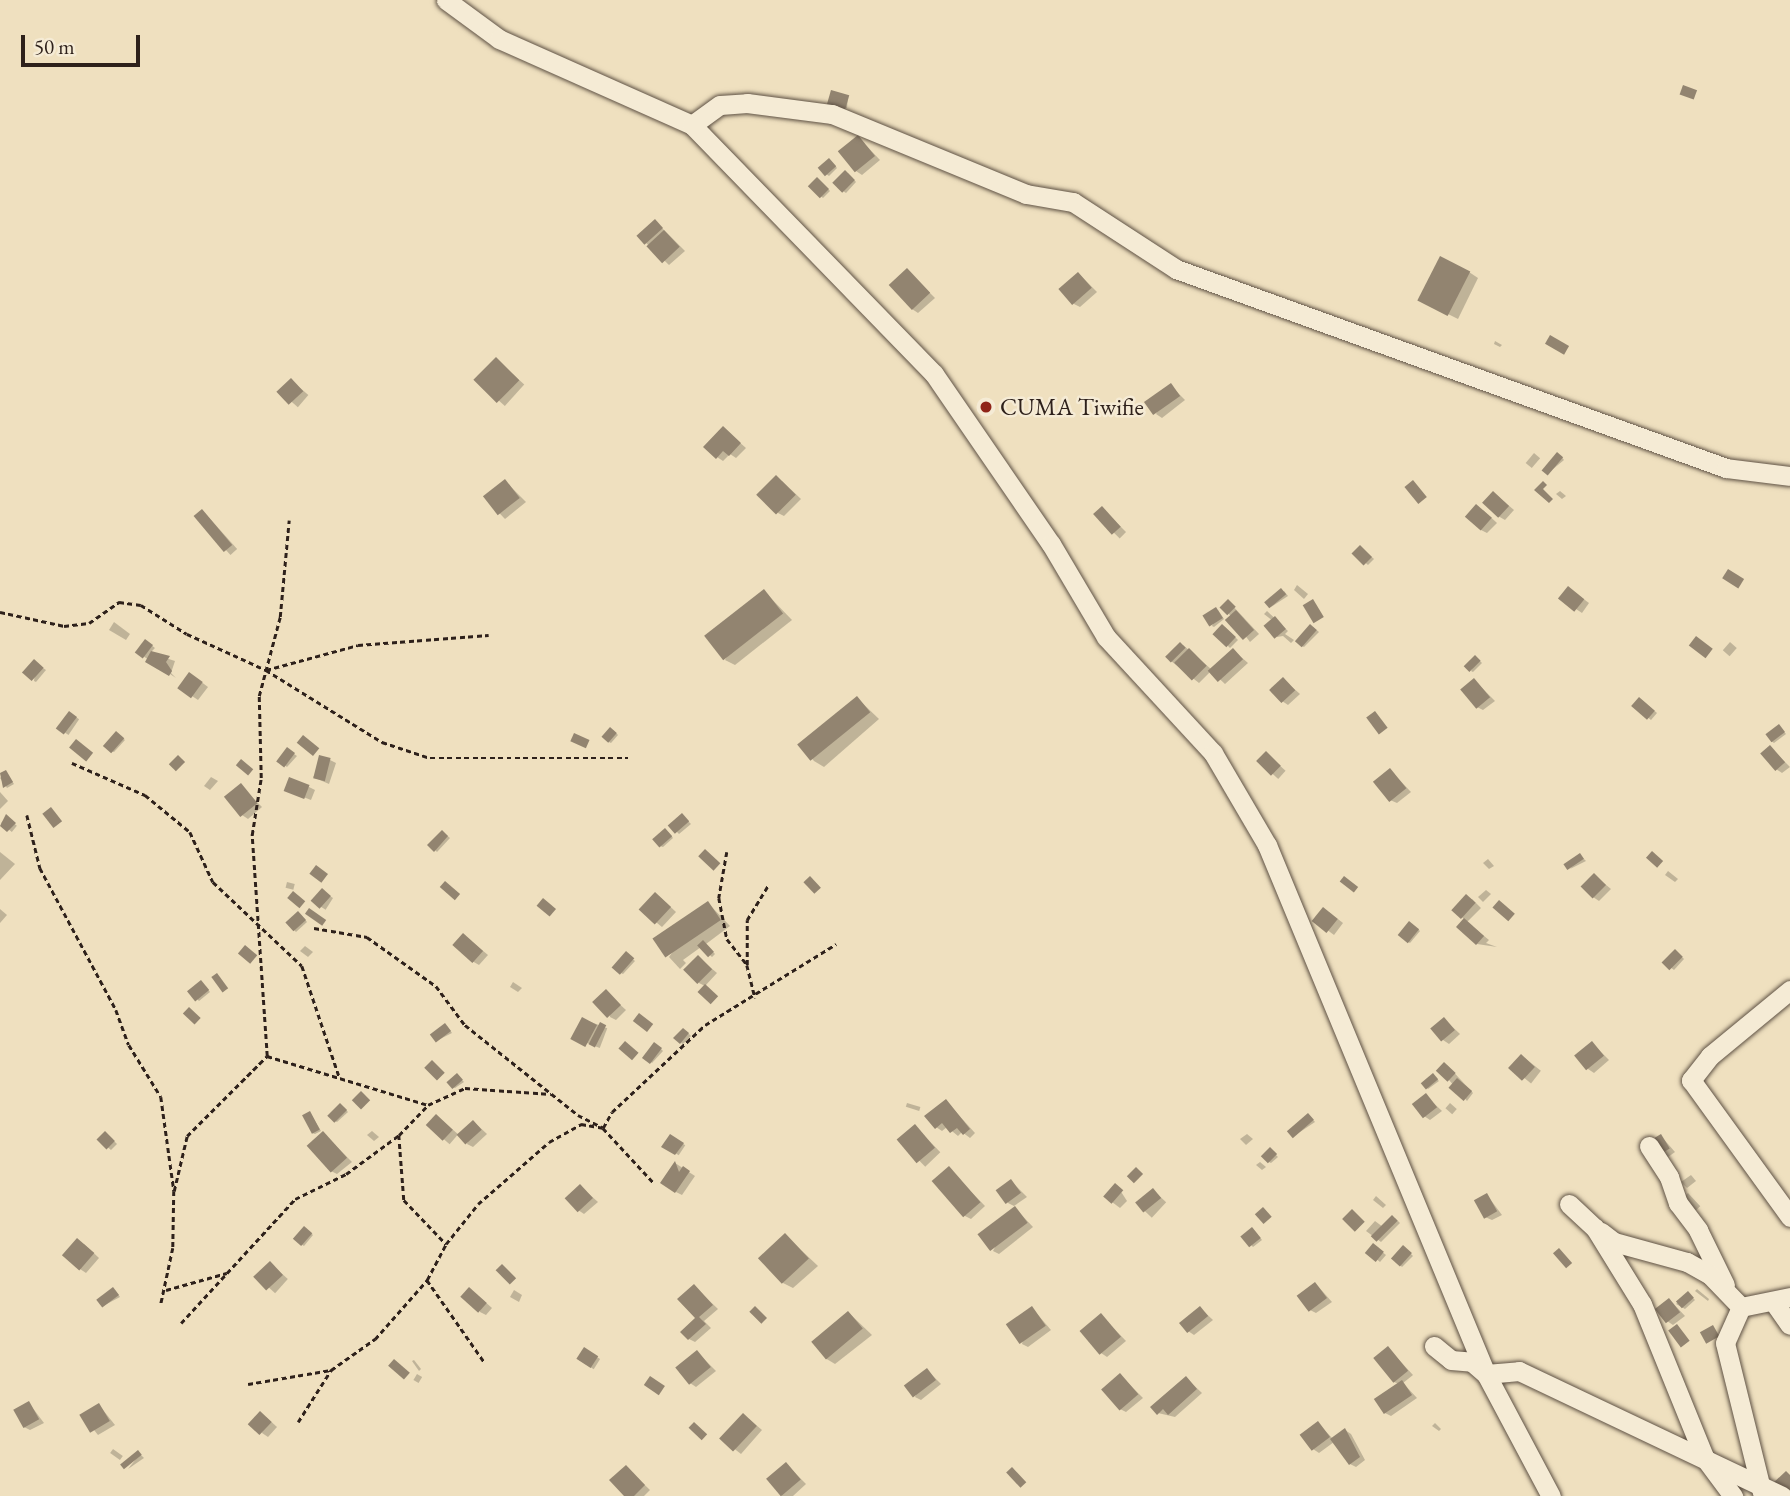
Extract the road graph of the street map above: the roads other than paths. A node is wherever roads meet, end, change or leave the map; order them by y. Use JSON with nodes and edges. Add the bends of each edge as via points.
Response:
{"nodes":[{"id":1,"x":446,"y":0,"type":"edge"},
{"id":2,"x":692,"y":125,"type":"junction"},
{"id":3,"x":1790,"y":476,"type":"edge"},
{"id":4,"x":1790,"y":990,"type":"edge"},
{"id":5,"x":1648,"y":1146,"type":"dead end"},
{"id":6,"x":1569,"y":1204,"type":"dead end"},
{"id":7,"x":1790,"y":1217,"type":"edge"},
{"id":8,"x":1595,"y":1228,"type":"junction"},
{"id":9,"x":1782,"y":1299,"type":"edge"},
{"id":10,"x":1736,"y":1303,"type":"junction"},
{"id":11,"x":1790,"y":1325,"type":"edge"},
{"id":12,"x":1434,"y":1346,"type":"dead end"},
{"id":13,"x":1486,"y":1374,"type":"junction"},
{"id":14,"x":1704,"y":1457,"type":"junction"},
{"id":15,"x":1761,"y":1491,"type":"edge"},
{"id":16,"x":1551,"y":1496,"type":"edge"},
{"id":17,"x":1733,"y":1496,"type":"edge"},
{"id":18,"x":1782,"y":1496,"type":"edge"}],
"edges":[{"from":1,"to":2,"type":"street","via":[[499,39]]},
{"from":2,"to":3,"type":"street","via":[[720,105],[747,103],[832,114],[1026,194],[1073,202],[1176,269],[1726,468]]},
{"from":2,"to":13,"type":"street","via":[[934,374],[1051,544],[1106,637],[1213,753],[1267,845]]},
{"from":4,"to":7,"type":"street","via":[[1710,1056],[1691,1080]]},
{"from":5,"to":10,"type":"street","via":[[1670,1177],[1678,1203],[1698,1230]]},
{"from":6,"to":8,"type":"street"},
{"from":8,"to":10,"type":"street","via":[[1614,1242],[1687,1262],[1710,1275]]},
{"from":8,"to":14,"type":"street","via":[[1642,1304]]},
{"from":9,"to":10,"type":"street"},
{"from":9,"to":11,"type":"street"},
{"from":10,"to":15,"type":"street","via":[[1725,1343]]},
{"from":12,"to":13,"type":"street","via":[[1451,1360],[1472,1362]]},
{"from":13,"to":14,"type":"street","via":[[1519,1371]]},
{"from":13,"to":16,"type":"street"},
{"from":14,"to":15,"type":"street"},
{"from":14,"to":17,"type":"street"},
{"from":15,"to":18,"type":"street"}]}
